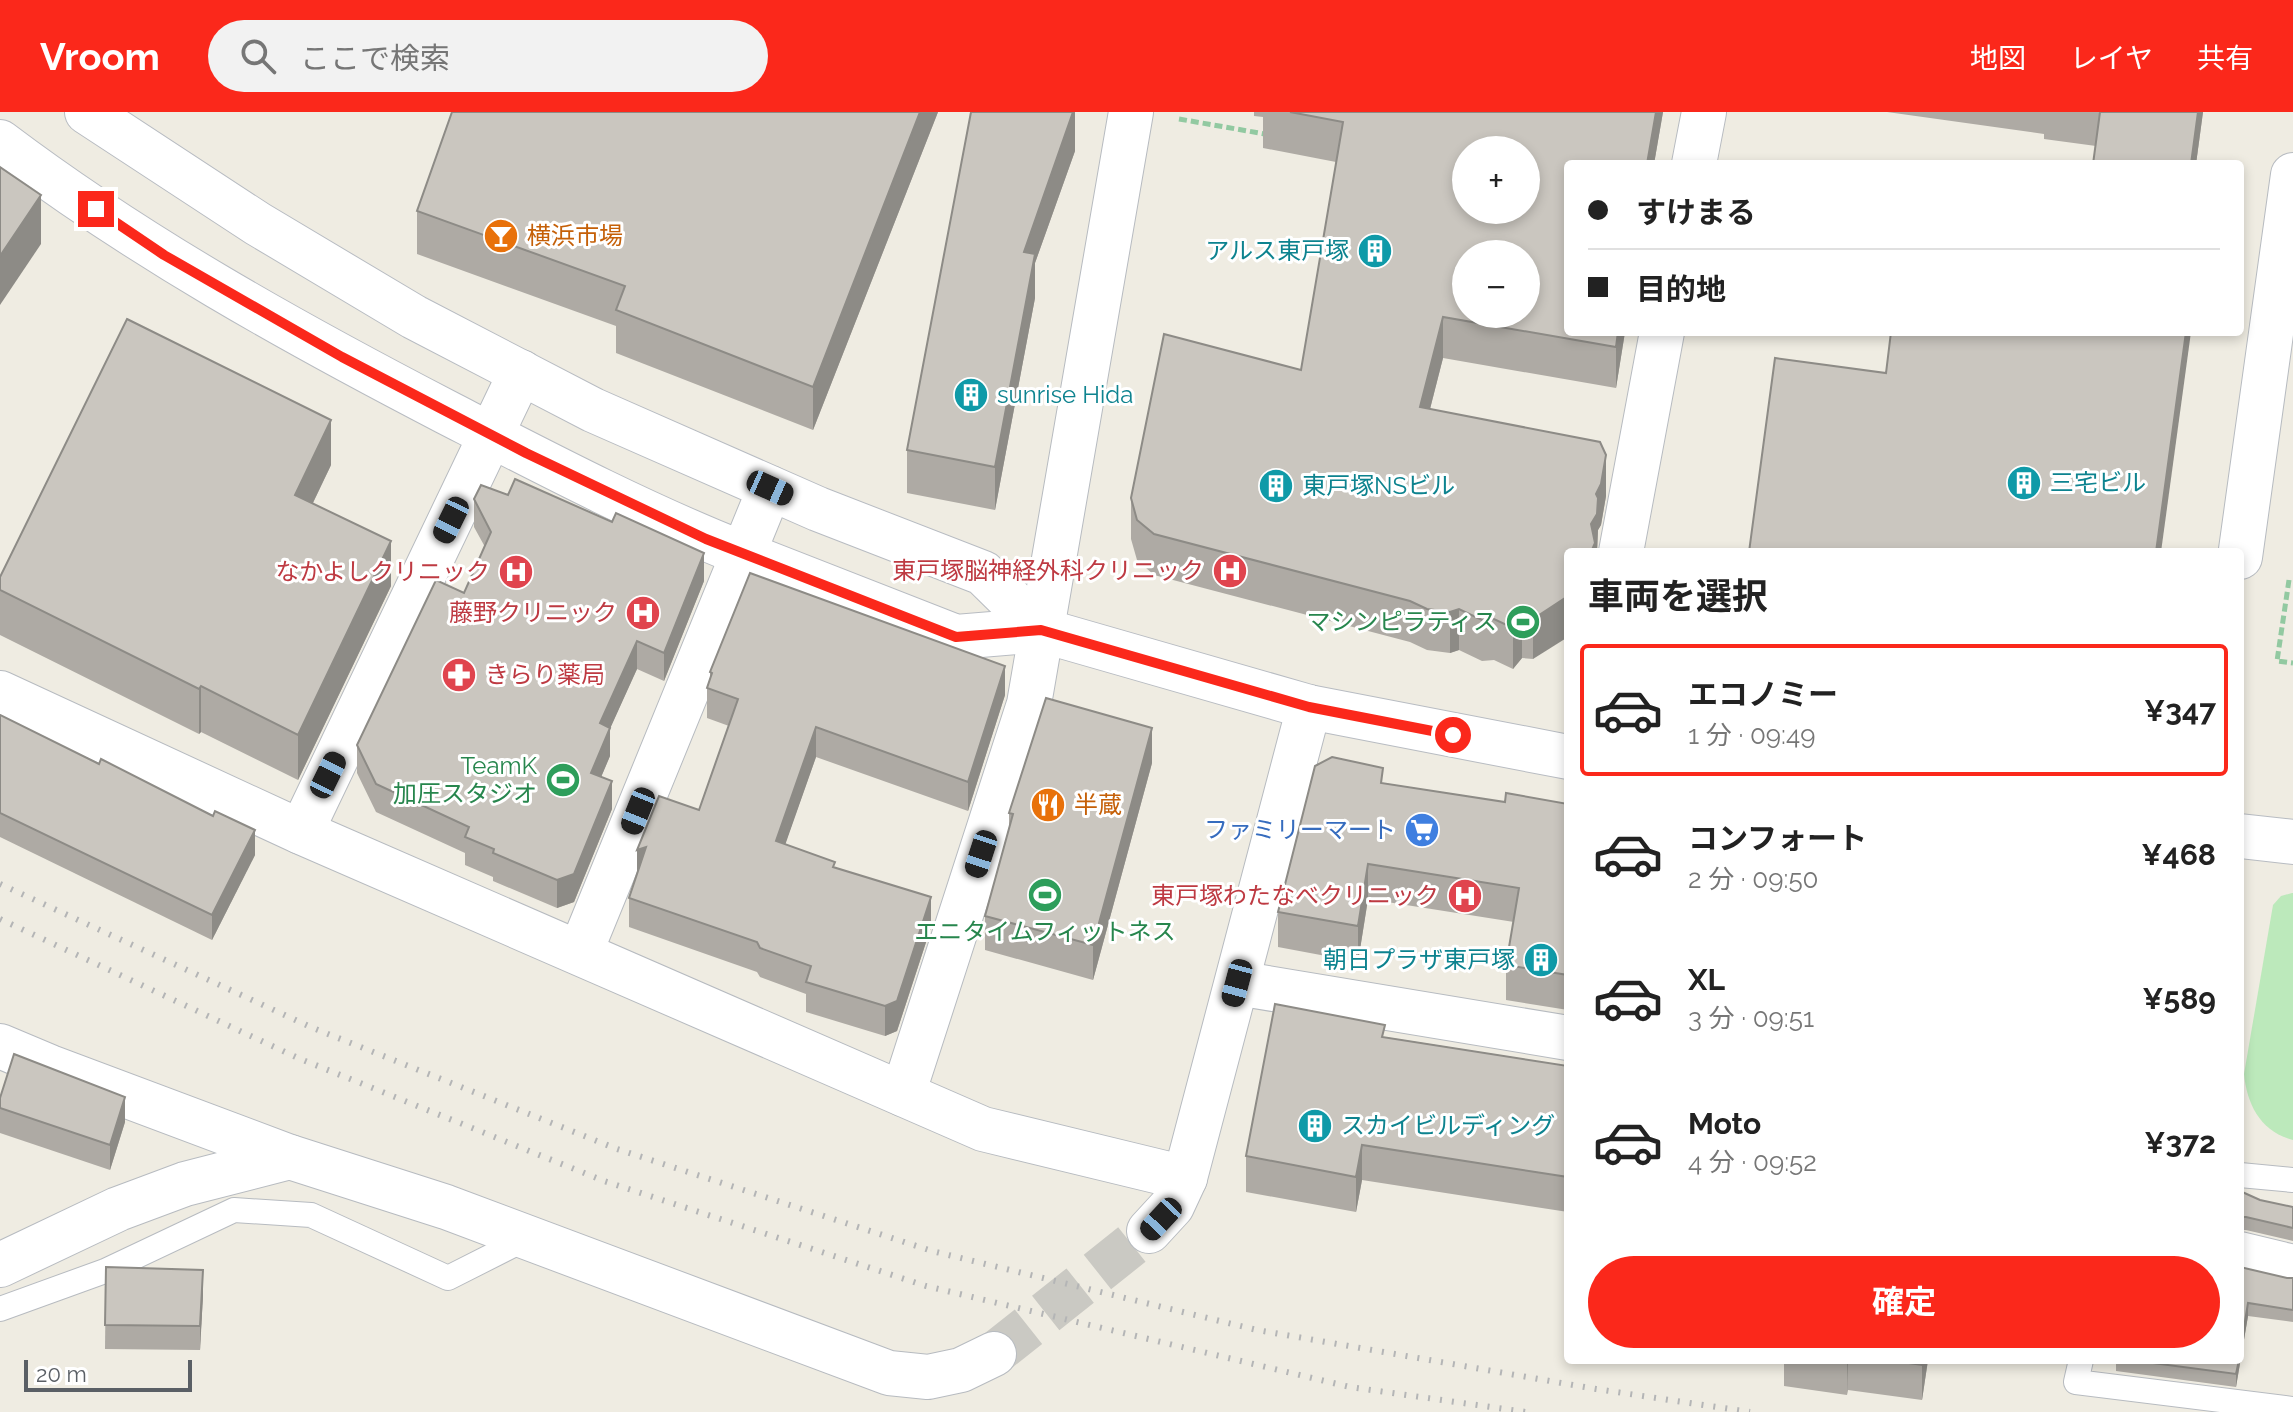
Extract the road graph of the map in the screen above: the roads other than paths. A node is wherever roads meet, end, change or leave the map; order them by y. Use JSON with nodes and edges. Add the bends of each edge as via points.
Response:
{"nodes":[{"id":1,"x":87,"y":112,"type":"edge"},
{"id":2,"x":1704,"y":112,"type":"edge"},
{"id":3,"x":1148,"y":114,"type":"edge"},
{"id":4,"x":0,"y":142,"type":"edge"},
{"id":5,"x":1695,"y":160,"type":"edge"},
{"id":6,"x":2293,"y":175,"type":"edge"},
{"id":7,"x":1661,"y":336,"type":"edge"},
{"id":8,"x":521,"y":372,"type":"junction"},
{"id":9,"x":492,"y":435,"type":"junction"},
{"id":10,"x":770,"y":488,"type":"junction"},
{"id":11,"x":1622,"y":548,"type":"edge"},
{"id":12,"x":2241,"y":548,"type":"edge"},
{"id":13,"x":741,"y":553,"type":"junction"},
{"id":14,"x":1041,"y":630,"type":"junction"},
{"id":15,"x":0,"y":693,"type":"edge"},
{"id":16,"x":1309,"y":707,"type":"junction"},
{"id":17,"x":1564,"y":756,"type":"edge"},
{"id":18,"x":301,"y":832,"type":"junction"},
{"id":19,"x":2244,"y":836,"type":"edge"},
{"id":20,"x":2293,"y":842,"type":"edge"},
{"id":21,"x":580,"y":953,"type":"junction"},
{"id":22,"x":1237,"y":983,"type":"junction"},
{"id":23,"x":1564,"y":1037,"type":"edge"},
{"id":24,"x":0,"y":1046,"type":"edge"},
{"id":25,"x":903,"y":1094,"type":"junction"},
{"id":26,"x":290,"y":1157,"type":"junction"},
{"id":27,"x":2244,"y":1175,"type":"edge"},
{"id":28,"x":1185,"y":1178,"type":"junction"},
{"id":29,"x":2293,"y":1180,"type":"edge"},
{"id":30,"x":1149,"y":1231,"type":"tunnel mouth"},
{"id":31,"x":527,"y":1238,"type":"junction"},
{"id":32,"x":2244,"y":1255,"type":"edge"},
{"id":33,"x":0,"y":1265,"type":"edge"},
{"id":34,"x":2293,"y":1267,"type":"edge"},
{"id":35,"x":0,"y":1309,"type":"edge"},
{"id":36,"x":994,"y":1354,"type":"tunnel mouth"},
{"id":37,"x":2080,"y":1364,"type":"edge"},
{"id":38,"x":2293,"y":1409,"type":"edge"}],
"edges":[{"from":1,"to":8,"type":"street","via":[[414,317]]},
{"from":2,"to":5,"type":"street"},
{"from":3,"to":14,"type":"street"},
{"from":4,"to":9,"type":"street","via":[[164,255]]},
{"from":6,"to":12,"type":"street"},
{"from":7,"to":11,"type":"street"},
{"from":8,"to":9,"type":"street"},
{"from":8,"to":10,"type":"street","via":[[593,410]]},
{"from":9,"to":13,"type":"street"},
{"from":9,"to":18,"type":"street"},
{"from":10,"to":13,"type":"street"},
{"from":10,"to":14,"type":"street","via":[[983,573]]},
{"from":13,"to":14,"type":"street","via":[[956,637]]},
{"from":13,"to":21,"type":"street"},
{"from":14,"to":16,"type":"street"},
{"from":14,"to":25,"type":"street","via":[[1029,704]]},
{"from":15,"to":18,"type":"street"},
{"from":16,"to":17,"type":"street"},
{"from":16,"to":22,"type":"street"},
{"from":18,"to":21,"type":"street"},
{"from":19,"to":20,"type":"street"},
{"from":21,"to":25,"type":"street"},
{"from":22,"to":23,"type":"street"},
{"from":22,"to":28,"type":"street"},
{"from":24,"to":26,"type":"street"},
{"from":25,"to":28,"type":"street","via":[[983,1129]]},
{"from":26,"to":31,"type":"street"},
{"from":26,"to":33,"type":"street","via":[[185,1184]]},
{"from":27,"to":29,"type":"lane"},
{"from":28,"to":30,"type":"street","via":[[1172,1206]]},
{"from":31,"to":35,"type":"lane","via":[[448,1278],[311,1215],[234,1210],[105,1271]]},
{"from":31,"to":36,"type":"street","via":[[889,1373],[928,1377],[961,1370]]},
{"from":32,"to":34,"type":"street"},
{"from":37,"to":38,"type":"lane","via":[[2076,1382]]}]}
